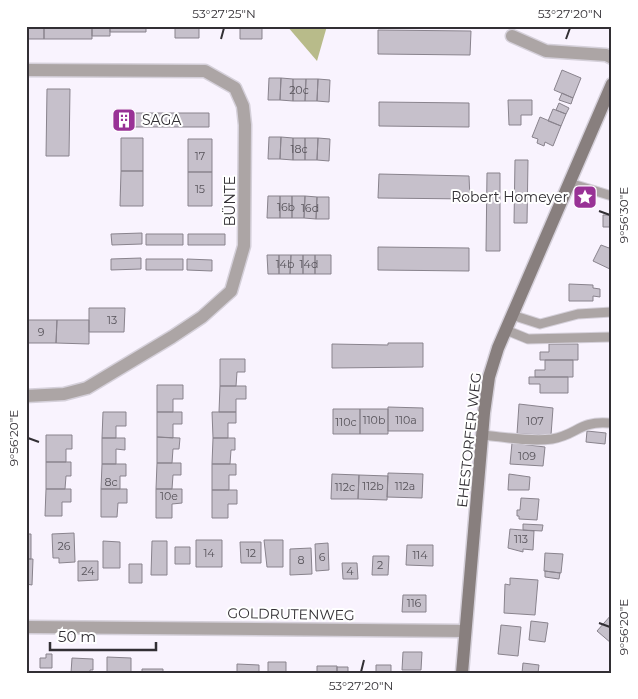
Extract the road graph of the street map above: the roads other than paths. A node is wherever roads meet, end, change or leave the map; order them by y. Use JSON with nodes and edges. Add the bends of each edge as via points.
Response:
{"nodes":[{"id":1,"x":512,"y":36,"type":"dead end"},
{"id":2,"x":612,"y":58,"type":"edge"},
{"id":3,"x":26,"y":70,"type":"edge"},
{"id":4,"x":612,"y":84,"type":"edge"},
{"id":5,"x":569,"y":183,"type":"junction"},
{"id":6,"x":612,"y":196,"type":"edge"},
{"id":7,"x":612,"y":312,"type":"edge"},
{"id":8,"x":512,"y":315,"type":"junction"},
{"id":9,"x":506,"y":330,"type":"junction"},
{"id":10,"x":612,"y":337,"type":"edge"},
{"id":11,"x":26,"y":396,"type":"edge"},
{"id":12,"x":608,"y":423,"type":"dead end"},
{"id":13,"x":482,"y":435,"type":"junction"},
{"id":14,"x":26,"y":627,"type":"edge"},
{"id":15,"x":465,"y":630,"type":"junction"},
{"id":16,"x":462,"y":673,"type":"edge"}],
"edges":[{"from":1,"to":2,"type":"street","via":[[546,51]]},
{"from":3,"to":11,"type":"street","name":"BÜNTE","via":[[205,72],[235,88],[243,106],[245,125],[244,246],[231,291],[202,317],[87,388],[64,394]]},
{"from":4,"to":5,"type":"main road","name":"EHESTORFER WEG"},
{"from":5,"to":6,"type":"lane"},
{"from":5,"to":8,"type":"main road","name":"EHESTORFER WEG"},
{"from":7,"to":8,"type":"lane","via":[[578,314],[540,324]]},
{"from":8,"to":9,"type":"main road","name":"EHESTORFER WEG"},
{"from":9,"to":10,"type":"lane","via":[[528,339]]},
{"from":9,"to":13,"type":"main road","name":"EHESTORFER WEG","via":[[489,377]]},
{"from":12,"to":13,"type":"lane","via":[[590,422],[568,435],[552,439]]},
{"from":13,"to":15,"type":"main road","name":"EHESTORFER WEG"},
{"from":14,"to":15,"type":"street","name":"GOLDRUTENWEG"},
{"from":15,"to":16,"type":"main road","name":"EHESTORFER WEG"}]}
